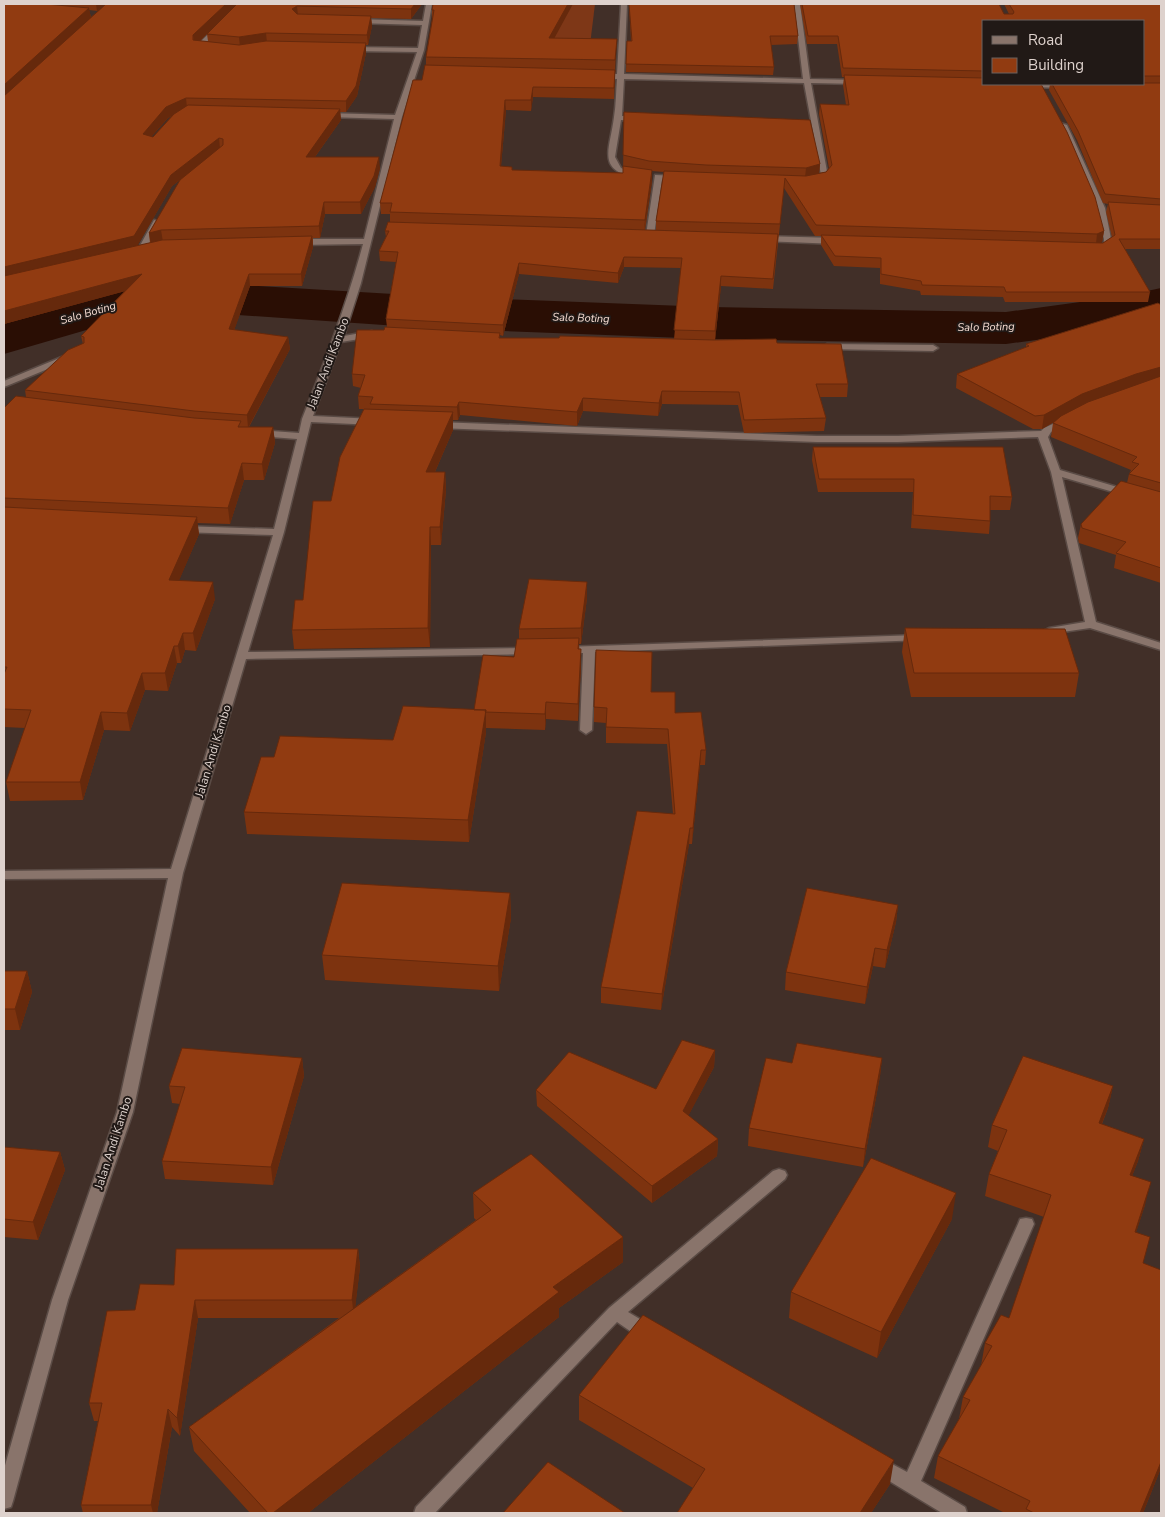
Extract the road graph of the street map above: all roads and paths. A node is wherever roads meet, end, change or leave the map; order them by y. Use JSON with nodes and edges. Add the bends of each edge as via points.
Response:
{"nodes":[{"id":1,"x":242,"y":4,"type":"edge"},
{"id":2,"x":429,"y":4,"type":"edge"},
{"id":3,"x":624,"y":4,"type":"edge"},
{"id":4,"x":797,"y":4,"type":"edge"},
{"id":5,"x":348,"y":21,"type":"edge"},
{"id":6,"x":426,"y":23,"type":"junction"},
{"id":7,"x":344,"y":49,"type":"edge"},
{"id":8,"x":215,"y":50,"type":"edge"},
{"id":9,"x":421,"y":50,"type":"junction"},
{"id":10,"x":414,"y":71,"type":"junction"},
{"id":11,"x":424,"y":71,"type":"edge"},
{"id":12,"x":591,"y":76,"type":"edge"},
{"id":13,"x":620,"y":76,"type":"junction"},
{"id":14,"x":806,"y":81,"type":"junction"},
{"id":15,"x":864,"y":82,"type":"edge"},
{"id":16,"x":1022,"y":85,"type":"edge"},
{"id":17,"x":1072,"y":86,"type":"edge"},
{"id":18,"x":1043,"y":87,"type":"edge"},
{"id":19,"x":320,"y":115,"type":"edge"},
{"id":20,"x":398,"y":117,"type":"junction"},
{"id":21,"x":1058,"y":117,"type":"edge"},
{"id":22,"x":618,"y":118,"type":"junction"},
{"id":23,"x":651,"y":119,"type":"edge"},
{"id":24,"x":803,"y":125,"type":"edge"},
{"id":25,"x":813,"y":126,"type":"junction"},
{"id":26,"x":658,"y":177,"type":"junction"},
{"id":27,"x":688,"y":179,"type":"edge"},
{"id":28,"x":806,"y":182,"type":"edge"},
{"id":29,"x":164,"y":210,"type":"edge"},
{"id":30,"x":640,"y":235,"type":"edge"},
{"id":31,"x":752,"y":239,"type":"edge"},
{"id":32,"x":368,"y":241,"type":"junction"},
{"id":33,"x":845,"y":242,"type":"edge"},
{"id":34,"x":290,"y":243,"type":"edge"},
{"id":35,"x":156,"y":248,"type":"edge"},
{"id":36,"x":1088,"y":249,"type":"edge"},
{"id":37,"x":385,"y":334,"type":"edge"},
{"id":38,"x":340,"y":335,"type":"junction"},
{"id":39,"x":815,"y":346,"type":"edge"},
{"id":40,"x":932,"y":348,"type":"dead end"},
{"id":41,"x":82,"y":353,"type":"edge"},
{"id":42,"x":4,"y":384,"type":"edge"},
{"id":43,"x":1077,"y":416,"type":"edge"},
{"id":44,"x":307,"y":419,"type":"junction"},
{"id":45,"x":384,"y":423,"type":"edge"},
{"id":46,"x":422,"y":425,"type":"edge"},
{"id":47,"x":244,"y":432,"type":"edge"},
{"id":48,"x":1045,"y":434,"type":"junction"},
{"id":49,"x":302,"y":436,"type":"junction"},
{"id":50,"x":1056,"y":472,"type":"junction"},
{"id":51,"x":1161,"y":503,"type":"edge"},
{"id":52,"x":165,"y":528,"type":"edge"},
{"id":53,"x":280,"y":532,"type":"junction"},
{"id":54,"x":1091,"y":624,"type":"junction"},
{"id":55,"x":1040,"y":632,"type":"edge"},
{"id":56,"x":934,"y":637,"type":"edge"},
{"id":57,"x":1161,"y":646,"type":"edge"},
{"id":58,"x":589,"y":650,"type":"junction"},
{"id":59,"x":243,"y":656,"type":"junction"},
{"id":60,"x":586,"y":730,"type":"dead end"},
{"id":61,"x":176,"y":873,"type":"junction"},
{"id":62,"x":4,"y":875,"type":"edge"},
{"id":63,"x":779,"y":1174,"type":"dead end"},
{"id":64,"x":1026,"y":1224,"type":"dead end"},
{"id":65,"x":615,"y":1313,"type":"junction"},
{"id":66,"x":665,"y":1342,"type":"edge"},
{"id":67,"x":860,"y":1455,"type":"edge"},
{"id":68,"x":911,"y":1484,"type":"junction"},
{"id":69,"x":4,"y":1501,"type":"edge"},
{"id":70,"x":423,"y":1513,"type":"edge"},
{"id":71,"x":958,"y":1513,"type":"edge"}],
"edges":[{"from":1,"to":8,"type":"street","via":[[198,47]]},
{"from":2,"to":6,"type":"street","name":"Jalan Andi Kambo"},
{"from":3,"to":13,"type":"street"},
{"from":4,"to":14,"type":"street"},
{"from":5,"to":6,"type":"street"},
{"from":6,"to":9,"type":"street","name":"Jalan Andi Kambo"},
{"from":7,"to":9,"type":"street"},
{"from":9,"to":10,"type":"street","name":"Jalan Andi Kambo"},
{"from":10,"to":11,"type":"street"},
{"from":10,"to":20,"type":"street","name":"Jalan Andi Kambo"},
{"from":12,"to":13,"type":"street"},
{"from":13,"to":14,"type":"street"},
{"from":13,"to":22,"type":"street"},
{"from":14,"to":15,"type":"street"},
{"from":14,"to":25,"type":"street"},
{"from":16,"to":18,"type":"street"},
{"from":17,"to":18,"type":"street"},
{"from":19,"to":20,"type":"street"},
{"from":20,"to":32,"type":"street","name":"Jalan Andi Kambo","via":[[376,227]]},
{"from":21,"to":36,"type":"street","via":[[1103,208],[1108,244],[1104,248]]},
{"from":22,"to":23,"type":"street"},
{"from":22,"to":26,"type":"street","via":[[610,158],[613,167],[621,173]]},
{"from":24,"to":25,"type":"street"},
{"from":25,"to":28,"type":"street","via":[[825,175],[822,179]]},
{"from":26,"to":27,"type":"street"},
{"from":26,"to":30,"type":"street","via":[[654,235]]},
{"from":29,"to":35,"type":"street","via":[[138,252]]},
{"from":31,"to":33,"type":"street"},
{"from":32,"to":34,"type":"street"},
{"from":32,"to":38,"type":"street","name":"Jalan Andi Kambo"},
{"from":37,"to":38,"type":"street"},
{"from":38,"to":44,"type":"street","name":"Jalan Andi Kambo"},
{"from":39,"to":40,"type":"street"},
{"from":41,"to":42,"type":"street"},
{"from":43,"to":48,"type":"street"},
{"from":44,"to":45,"type":"street"},
{"from":44,"to":49,"type":"street","name":"Jalan Andi Kambo"},
{"from":46,"to":48,"type":"street","via":[[807,439]]},
{"from":47,"to":49,"type":"street"},
{"from":48,"to":50,"type":"street","via":[[1043,438]]},
{"from":49,"to":53,"type":"street","name":"Jalan Andi Kambo"},
{"from":50,"to":51,"type":"street"},
{"from":50,"to":54,"type":"street"},
{"from":52,"to":53,"type":"street"},
{"from":53,"to":59,"type":"street","name":"Jalan Andi Kambo"},
{"from":54,"to":55,"type":"street"},
{"from":54,"to":57,"type":"street"},
{"from":56,"to":58,"type":"street"},
{"from":58,"to":59,"type":"street"},
{"from":58,"to":60,"type":"street"},
{"from":59,"to":61,"type":"street","name":"Jalan Andi Kambo"},
{"from":61,"to":62,"type":"street"},
{"from":61,"to":69,"type":"street","name":"Jalan Andi Kambo","via":[[125,1112],[60,1300]]},
{"from":63,"to":65,"type":"street"},
{"from":64,"to":68,"type":"street"},
{"from":65,"to":66,"type":"street"},
{"from":65,"to":70,"type":"street"},
{"from":67,"to":68,"type":"street"},
{"from":68,"to":71,"type":"street"}]}
